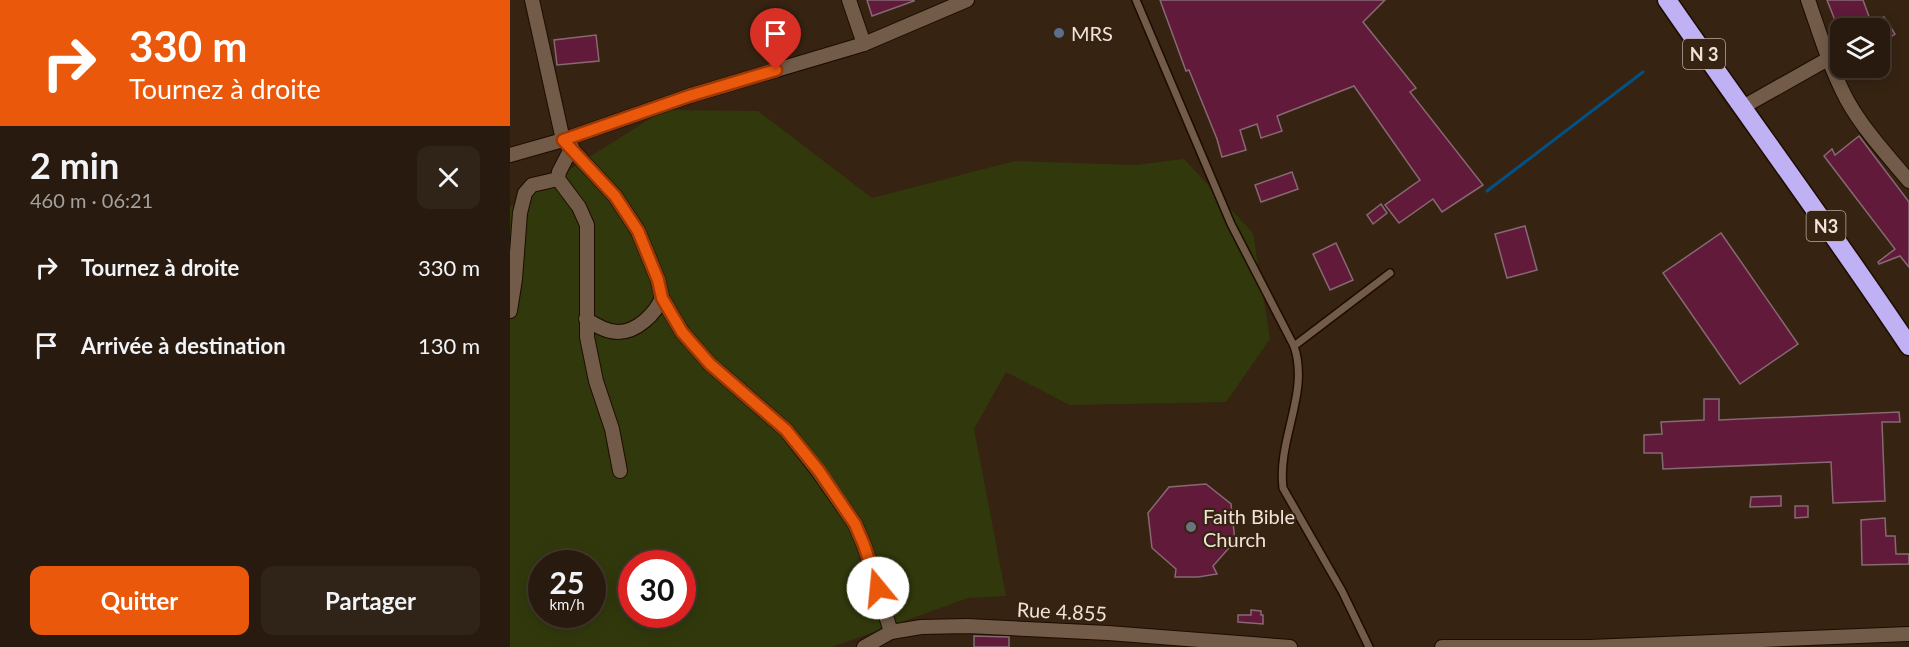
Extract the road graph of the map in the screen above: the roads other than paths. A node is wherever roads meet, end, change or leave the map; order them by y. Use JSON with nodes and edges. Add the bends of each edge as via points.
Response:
{"nodes":[{"id":1,"x":532,"y":0,"type":"edge"},
{"id":2,"x":849,"y":0,"type":"edge"},
{"id":3,"x":968,"y":0,"type":"edge"},
{"id":4,"x":1137,"y":0,"type":"edge"},
{"id":5,"x":1667,"y":0,"type":"edge"},
{"id":6,"x":1808,"y":0,"type":"edge"},
{"id":7,"x":864,"y":44,"type":"junction"},
{"id":8,"x":1828,"y":59,"type":"junction"},
{"id":9,"x":1741,"y":108,"type":"junction"},
{"id":10,"x":568,"y":144,"type":"junction"},
{"id":11,"x":510,"y":155,"type":"edge"},
{"id":12,"x":558,"y":179,"type":"junction"},
{"id":13,"x":1909,"y":181,"type":"edge"},
{"id":14,"x":1390,"y":273,"type":"dead end"},
{"id":15,"x":662,"y":298,"type":"junction"},
{"id":16,"x":510,"y":311,"type":"edge"},
{"id":17,"x":586,"y":319,"type":"junction"},
{"id":18,"x":1294,"y":346,"type":"junction"},
{"id":19,"x":1909,"y":346,"type":"edge"},
{"id":20,"x":620,"y":471,"type":"dead end"},
{"id":21,"x":891,"y":632,"type":"junction"},
{"id":22,"x":1108,"y":633,"type":"junction"},
{"id":23,"x":1909,"y":634,"type":"edge"},
{"id":24,"x":1262,"y":646,"type":"edge"},
{"id":25,"x":1511,"y":646,"type":"edge"},
{"id":26,"x":1656,"y":646,"type":"edge"},
{"id":27,"x":864,"y":647,"type":"edge"},
{"id":28,"x":1109,"y":647,"type":"edge"},
{"id":29,"x":1290,"y":647,"type":"edge"},
{"id":30,"x":1369,"y":647,"type":"edge"},
{"id":31,"x":1442,"y":647,"type":"edge"},
{"id":32,"x":1590,"y":647,"type":"edge"}],
"edges":[{"from":1,"to":10,"type":"street"},
{"from":2,"to":7,"type":"street"},
{"from":3,"to":7,"type":"street"},
{"from":4,"to":18,"type":"lane","via":[[1231,224]]},
{"from":5,"to":9,"type":"highway","number":"N 3"},
{"from":6,"to":8,"type":"street"},
{"from":7,"to":10,"type":"street","via":[[689,96]]},
{"from":8,"to":9,"type":"street"},
{"from":8,"to":13,"type":"street","via":[[1847,101]]},
{"from":9,"to":19,"type":"highway","number":"N3"},
{"from":10,"to":11,"type":"street"},
{"from":10,"to":12,"type":"street"},
{"from":10,"to":15,"type":"street","via":[[615,196],[638,231]]},
{"from":12,"to":16,"type":"street","via":[[532,185],[525,193]]},
{"from":12,"to":17,"type":"street","via":[[587,225]]},
{"from":14,"to":18,"type":"lane"},
{"from":15,"to":17,"type":"street","via":[[652,315],[626,331],[616,333]]},
{"from":15,"to":21,"type":"street","via":[[682,332],[710,364],[786,430],[819,471],[855,524]]},
{"from":17,"to":20,"type":"street","via":[[596,381],[612,429]]},
{"from":18,"to":30,"type":"lane","via":[[1300,361],[1299,388],[1282,462],[1283,488]]},
{"from":21,"to":22,"type":"street","name":"Rue 4.855","via":[[968,626]]},
{"from":21,"to":27,"type":"street","name":"Rue 4.855"},
{"from":22,"to":24,"type":"street","name":"Rue 4.855"},
{"from":22,"to":28,"type":"street"},
{"from":23,"to":26,"type":"street"},
{"from":24,"to":29,"type":"street","name":"Rue 4.855"},
{"from":25,"to":31,"type":"street"},
{"from":25,"to":32,"type":"street"},
{"from":26,"to":32,"type":"street"}]}
